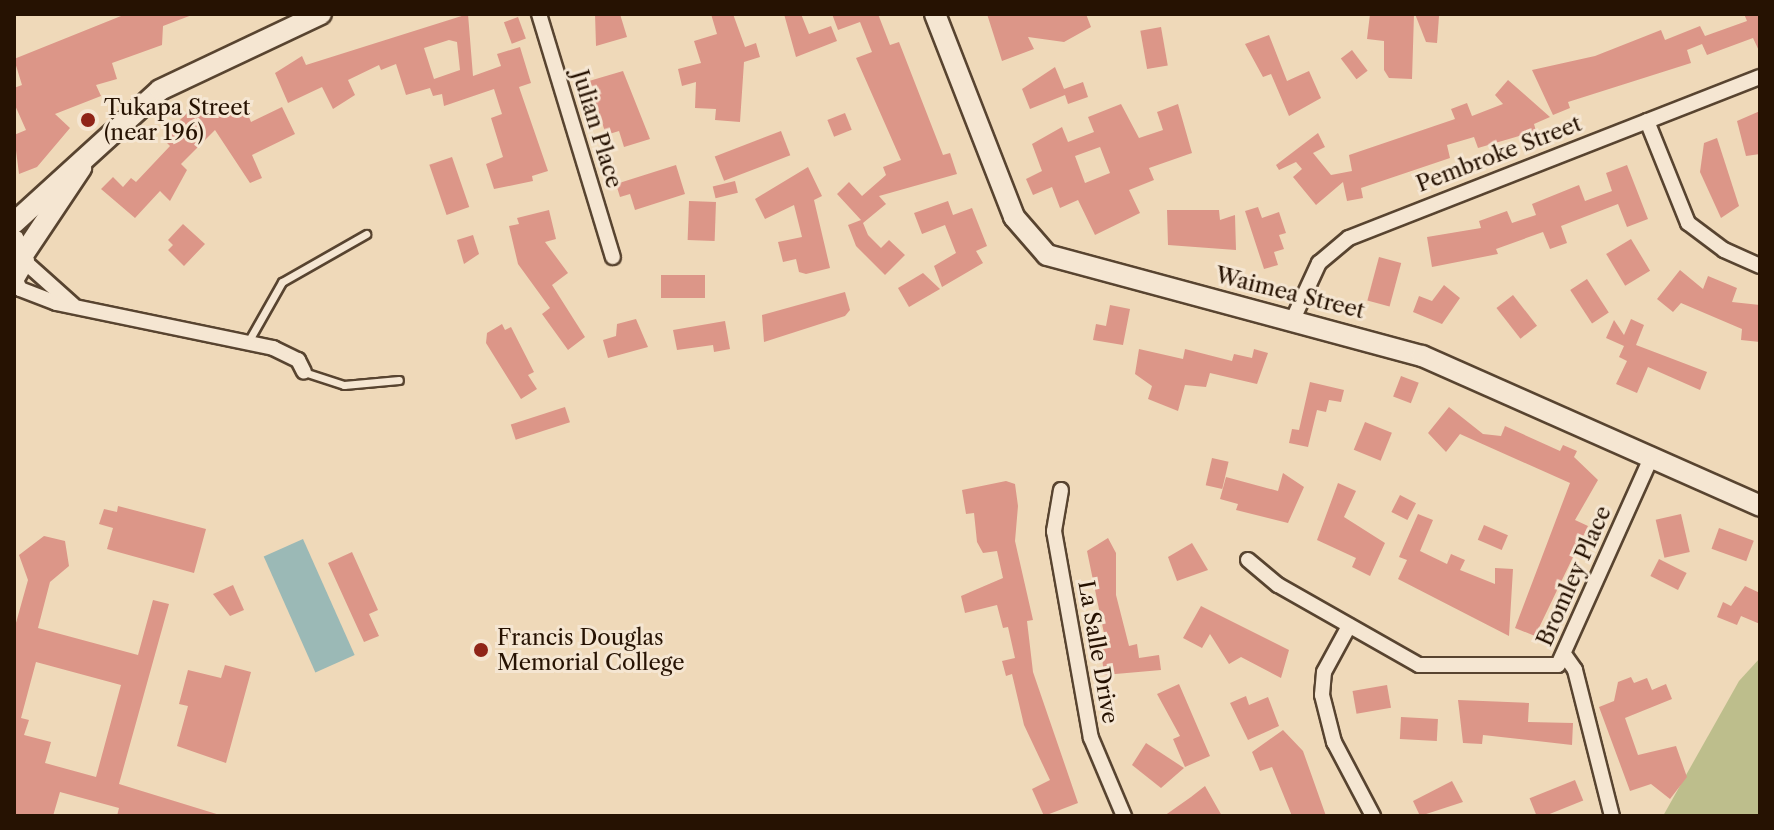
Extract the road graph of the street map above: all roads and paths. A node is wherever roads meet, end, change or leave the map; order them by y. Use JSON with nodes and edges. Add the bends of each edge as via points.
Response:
{"nodes":[{"id":1,"x":321,"y":14,"type":"edge"},
{"id":2,"x":539,"y":14,"type":"edge"},
{"id":3,"x":935,"y":14,"type":"edge"},
{"id":4,"x":1760,"y":77,"type":"edge"},
{"id":5,"x":1647,"y":121,"type":"junction"},
{"id":6,"x":83,"y":164,"type":"junction"},
{"id":7,"x":14,"y":223,"type":"edge"},
{"id":8,"x":366,"y":234,"type":"dead end"},
{"id":9,"x":613,"y":257,"type":"dead end"},
{"id":10,"x":18,"y":262,"type":"edge"},
{"id":11,"x":1760,"y":266,"type":"edge"},
{"id":12,"x":1294,"y":317,"type":"junction"},
{"id":13,"x":248,"y":342,"type":"junction"},
{"id":14,"x":304,"y":372,"type":"joint"},
{"id":15,"x":399,"y":380,"type":"dead end"},
{"id":16,"x":1651,"y":458,"type":"junction"},
{"id":17,"x":1061,"y":490,"type":"dead end"},
{"id":18,"x":1760,"y":506,"type":"edge"},
{"id":19,"x":1248,"y":560,"type":"dead end"},
{"id":20,"x":1349,"y":626,"type":"junction"},
{"id":21,"x":1566,"y":657,"type":"junction"},
{"id":22,"x":1124,"y":816,"type":"edge"},
{"id":23,"x":1373,"y":816,"type":"edge"},
{"id":24,"x":1612,"y":816,"type":"edge"}],
"edges":[{"from":1,"to":6,"type":"main road","via":[[160,90]]},
{"from":2,"to":9,"type":"street","name":"Julian Place"},
{"from":3,"to":12,"type":"main road","name":"Waimea Street","via":[[1014,217],[1034,246],[1063,262]]},
{"from":4,"to":5,"type":"street","name":"Pembroke Street"},
{"from":5,"to":11,"type":"street","via":[[1688,223],[1724,250]]},
{"from":5,"to":12,"type":"street","name":"Pembroke Street","via":[[1349,238],[1319,263]]},
{"from":6,"to":7,"type":"main road"},
{"from":6,"to":10,"type":"main road"},
{"from":8,"to":13,"type":"lane","via":[[282,282]]},
{"from":10,"to":13,"type":"street","via":[[73,305]]},
{"from":12,"to":16,"type":"main road","name":"Waimea Street","via":[[1422,356]]},
{"from":13,"to":14,"type":"street","via":[[292,355]]},
{"from":14,"to":15,"type":"lane","via":[[344,385]]},
{"from":16,"to":18,"type":"main road","name":"Waimea Street"},
{"from":16,"to":21,"type":"street","name":"Bromley Place"},
{"from":17,"to":22,"type":"street","name":"La Salle Drive","via":[[1054,531],[1091,738]]},
{"from":19,"to":20,"type":"street","name":"Bromley Place"},
{"from":20,"to":21,"type":"street","name":"Bromley Place","via":[[1419,665],[1545,668]]},
{"from":20,"to":23,"type":"street","via":[[1324,672],[1322,695],[1334,742]]},
{"from":21,"to":24,"type":"street","via":[[1575,670]]}]}
